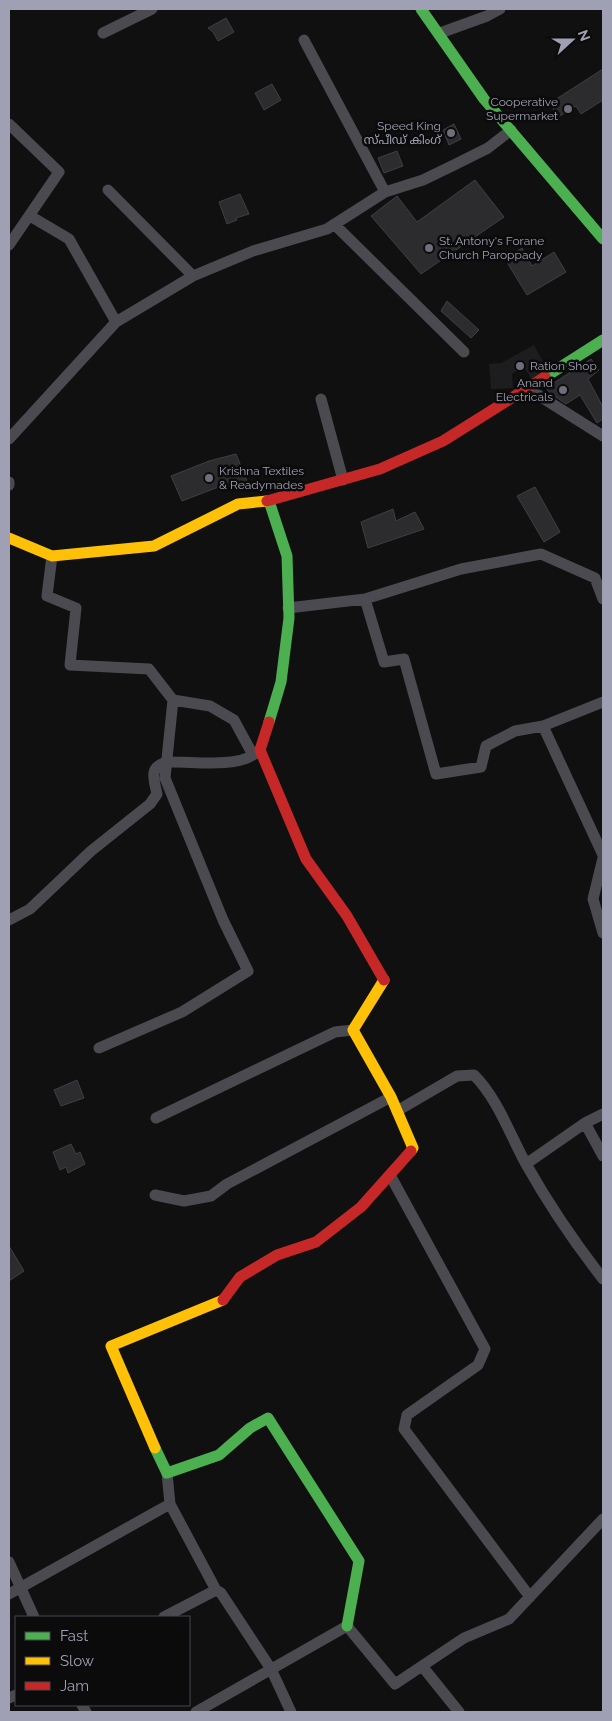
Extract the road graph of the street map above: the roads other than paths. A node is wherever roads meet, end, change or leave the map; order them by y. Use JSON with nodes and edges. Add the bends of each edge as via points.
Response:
{"nodes":[{"id":1,"x":152,"y":9,"type":"edge"},
{"id":2,"x":421,"y":9,"type":"edge"},
{"id":3,"x":500,"y":9,"type":"edge"},
{"id":4,"x":103,"y":33,"type":"dead end"},
{"id":5,"x":440,"y":33,"type":"junction"},
{"id":6,"x":304,"y":40,"type":"dead end"},
{"id":7,"x":9,"y":124,"type":"edge"},
{"id":8,"x":511,"y":130,"type":"junction"},
{"id":9,"x":108,"y":190,"type":"dead end"},
{"id":10,"x":386,"y":192,"type":"junction"},
{"id":11,"x":30,"y":216,"type":"junction"},
{"id":12,"x":334,"y":224,"type":"junction"},
{"id":13,"x":603,"y":239,"type":"edge"},
{"id":14,"x":9,"y":245,"type":"edge"},
{"id":15,"x":193,"y":276,"type":"junction"},
{"id":16,"x":116,"y":322,"type":"junction"},
{"id":17,"x":603,"y":340,"type":"edge"},
{"id":18,"x":464,"y":352,"type":"dead end"},
{"id":19,"x":528,"y":388,"type":"junction"},
{"id":20,"x":321,"y":399,"type":"dead end"},
{"id":21,"x":603,"y":436,"type":"edge"},
{"id":22,"x":9,"y":438,"type":"edge"},
{"id":23,"x":343,"y":480,"type":"junction"},
{"id":24,"x":269,"y":502,"type":"junction"},
{"id":25,"x":9,"y":538,"type":"edge"},
{"id":26,"x":52,"y":556,"type":"junction"},
{"id":27,"x":365,"y":599,"type":"junction"},
{"id":28,"x":603,"y":599,"type":"edge"},
{"id":29,"x":288,"y":608,"type":"junction"},
{"id":30,"x":174,"y":700,"type":"junction"},
{"id":31,"x":603,"y":702,"type":"edge"},
{"id":32,"x":542,"y":726,"type":"junction"},
{"id":33,"x":256,"y":752,"type":"junction"},
{"id":34,"x":167,"y":762,"type":"junction"},
{"id":35,"x":603,"y":857,"type":"edge"},
{"id":36,"x":9,"y":920,"type":"edge"},
{"id":37,"x":603,"y":933,"type":"edge"},
{"id":38,"x":354,"y":1030,"type":"junction"},
{"id":39,"x":99,"y":1048,"type":"dead end"},
{"id":40,"x":391,"y":1097,"type":"junction"},
{"id":41,"x":397,"y":1111,"type":"junction"},
{"id":42,"x":603,"y":1114,"type":"edge"},
{"id":43,"x":156,"y":1118,"type":"dead end"},
{"id":44,"x":585,"y":1123,"type":"junction"},
{"id":45,"x":603,"y":1156,"type":"edge"},
{"id":46,"x":526,"y":1164,"type":"junction"},
{"id":47,"x":390,"y":1174,"type":"junction"},
{"id":48,"x":154,"y":1195,"type":"dead end"},
{"id":49,"x":603,"y":1279,"type":"edge"},
{"id":50,"x":167,"y":1473,"type":"junction"},
{"id":51,"x":170,"y":1504,"type":"junction"},
{"id":52,"x":603,"y":1519,"type":"edge"},
{"id":53,"x":9,"y":1562,"type":"edge"},
{"id":54,"x":20,"y":1589,"type":"junction"},
{"id":55,"x":216,"y":1590,"type":"junction"},
{"id":56,"x":9,"y":1594,"type":"edge"},
{"id":57,"x":530,"y":1597,"type":"junction"},
{"id":58,"x":34,"y":1616,"type":"edge"},
{"id":59,"x":166,"y":1616,"type":"edge"},
{"id":60,"x":347,"y":1626,"type":"junction"},
{"id":61,"x":422,"y":1666,"type":"junction"},
{"id":62,"x":271,"y":1669,"type":"junction"},
{"id":63,"x":196,"y":1712,"type":"edge"},
{"id":64,"x":290,"y":1712,"type":"edge"},
{"id":65,"x":459,"y":1712,"type":"edge"}],
"edges":[{"from":1,"to":4,"type":"street"},
{"from":2,"to":5,"type":"main road"},
{"from":3,"to":5,"type":"street"},
{"from":5,"to":8,"type":"main road","via":[[484,100]]},
{"from":6,"to":10,"type":"street"},
{"from":7,"to":11,"type":"street","via":[[59,172]]},
{"from":8,"to":10,"type":"street","via":[[488,148],[454,165],[423,180]]},
{"from":8,"to":13,"type":"main road"},
{"from":9,"to":15,"type":"street"},
{"from":10,"to":12,"type":"street"},
{"from":11,"to":14,"type":"street"},
{"from":11,"to":16,"type":"street","via":[[69,239]]},
{"from":12,"to":15,"type":"street","via":[[327,229],[253,251]]},
{"from":12,"to":18,"type":"street"},
{"from":15,"to":16,"type":"street"},
{"from":16,"to":22,"type":"street"},
{"from":17,"to":19,"type":"main road"},
{"from":19,"to":21,"type":"street"},
{"from":19,"to":23,"type":"main road","via":[[443,441],[380,469]]},
{"from":20,"to":23,"type":"street"},
{"from":23,"to":24,"type":"main road"},
{"from":24,"to":26,"type":"main road","via":[[238,504],[154,546]]},
{"from":24,"to":29,"type":"main road","via":[[287,556]]},
{"from":25,"to":26,"type":"main road"},
{"from":26,"to":30,"type":"street","via":[[47,596],[76,608],[70,665],[149,669]]},
{"from":27,"to":28,"type":"street","via":[[461,569],[541,554],[594,578]]},
{"from":27,"to":29,"type":"street"},
{"from":27,"to":32,"type":"street","via":[[384,662],[404,659],[436,774],[481,766],[486,746],[515,730]]},
{"from":29,"to":33,"type":"main road","via":[[281,682]]},
{"from":30,"to":33,"type":"street","via":[[210,706],[234,720]]},
{"from":30,"to":34,"type":"street"},
{"from":31,"to":32,"type":"street"},
{"from":32,"to":35,"type":"street"},
{"from":33,"to":34,"type":"street","via":[[247,759]]},
{"from":33,"to":38,"type":"main road","via":[[306,859],[347,916],[385,981]]},
{"from":34,"to":36,"type":"street","via":[[159,764],[153,771],[157,794],[150,804],[91,851],[30,909]]},
{"from":34,"to":39,"type":"street","via":[[165,778],[223,920],[248,972],[182,1012]]},
{"from":35,"to":37,"type":"street","via":[[593,899]]},
{"from":38,"to":40,"type":"main road"},
{"from":38,"to":43,"type":"street","via":[[335,1032]]},
{"from":40,"to":41,"type":"main road"},
{"from":40,"to":48,"type":"street","via":[[227,1184],[211,1196],[184,1201]]},
{"from":41,"to":46,"type":"street","via":[[458,1076],[474,1075],[486,1087]]},
{"from":41,"to":47,"type":"main road","via":[[413,1148]]},
{"from":42,"to":44,"type":"street"},
{"from":44,"to":45,"type":"street"},
{"from":44,"to":46,"type":"street"},
{"from":46,"to":49,"type":"street","via":[[569,1236]]},
{"from":47,"to":50,"type":"main road","via":[[361,1207],[316,1242],[277,1255],[240,1277],[221,1302],[111,1346]]},
{"from":47,"to":57,"type":"street","via":[[485,1349],[478,1365],[471,1371],[407,1415],[404,1429]]},
{"from":50,"to":51,"type":"street"},
{"from":50,"to":60,"type":"main road","via":[[219,1456],[250,1428],[268,1418],[359,1561]]},
{"from":51,"to":54,"type":"street"},
{"from":51,"to":55,"type":"street"},
{"from":52,"to":57,"type":"street"},
{"from":53,"to":54,"type":"street"},
{"from":54,"to":56,"type":"street"},
{"from":54,"to":58,"type":"street"},
{"from":55,"to":59,"type":"street"},
{"from":55,"to":62,"type":"street"},
{"from":57,"to":61,"type":"street","via":[[509,1619],[464,1638]]},
{"from":60,"to":61,"type":"street","via":[[396,1684]]},
{"from":60,"to":62,"type":"street"},
{"from":61,"to":65,"type":"street"},
{"from":62,"to":63,"type":"street"},
{"from":62,"to":64,"type":"street"}]}
